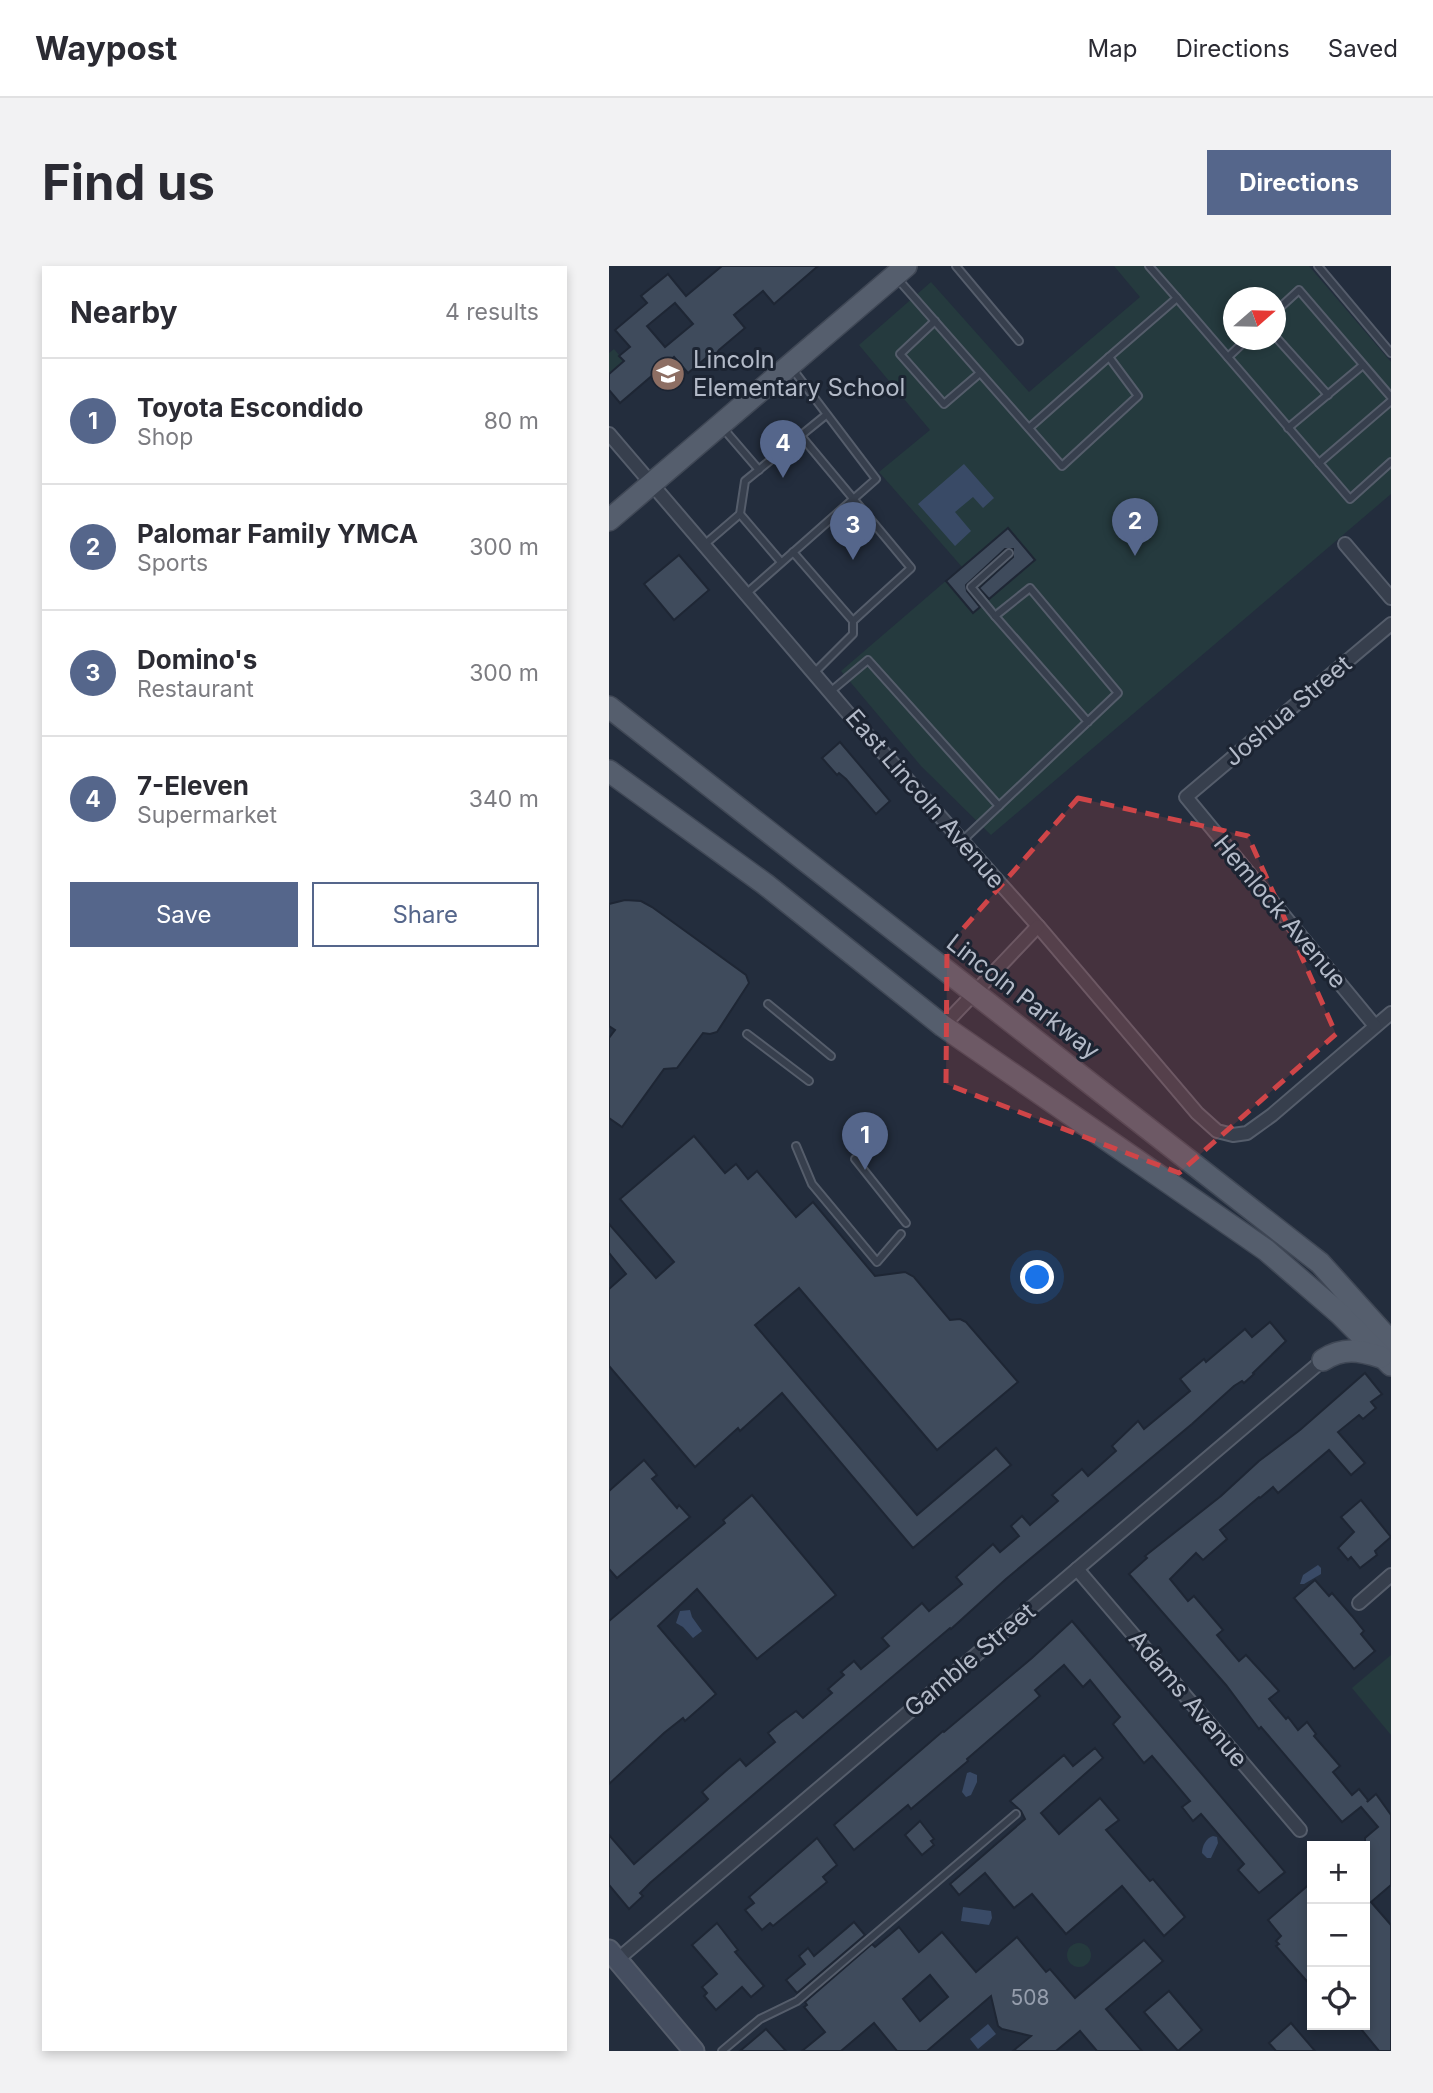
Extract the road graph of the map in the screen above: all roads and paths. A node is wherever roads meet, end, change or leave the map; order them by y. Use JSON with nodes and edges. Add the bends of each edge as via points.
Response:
{"nodes":[{"id":1,"x":956,"y":266,"type":"edge"},
{"id":2,"x":1149,"y":266,"type":"edge"},
{"id":3,"x":1318,"y":266,"type":"edge"},
{"id":4,"x":900,"y":271,"type":"edge"},
{"id":5,"x":1177,"y":298,"type":"junction"},
{"id":6,"x":1286,"y":302,"type":"edge"},
{"id":7,"x":935,"y":321,"type":"junction"},
{"id":8,"x":1019,"y":341,"type":"dead end"},
{"id":9,"x":1286,"y":347,"type":"edge"},
{"id":10,"x":1236,"y":350,"type":"edge"},
{"id":11,"x":1391,"y":353,"type":"edge"},
{"id":12,"x":1109,"y":357,"type":"junction"},
{"id":13,"x":1228,"y":357,"type":"junction"},
{"id":14,"x":1363,"y":365,"type":"junction"},
{"id":15,"x":790,"y":366,"type":"junction"},
{"id":16,"x":980,"y":373,"type":"junction"},
{"id":17,"x":1328,"y":395,"type":"junction"},
{"id":18,"x":1391,"y":399,"type":"edge"},
{"id":19,"x":826,"y":415,"type":"junction"},
{"id":20,"x":721,"y":425,"type":"junction"},
{"id":21,"x":1029,"y":428,"type":"junction"},
{"id":22,"x":1288,"y":428,"type":"junction"},
{"id":23,"x":609,"y":434,"type":"edge"},
{"id":24,"x":801,"y":436,"type":"junction"},
{"id":25,"x":1391,"y":462,"type":"edge"},
{"id":26,"x":1319,"y":463,"type":"junction"},
{"id":27,"x":759,"y":470,"type":"junction"},
{"id":28,"x":652,"y":484,"type":"junction"},
{"id":29,"x":854,"y":499,"type":"junction"},
{"id":30,"x":740,"y":514,"type":"junction"},
{"id":31,"x":609,"y":520,"type":"edge"},
{"id":32,"x":1345,"y":544,"type":"dead end"},
{"id":33,"x":704,"y":545,"type":"junction"},
{"id":34,"x":793,"y":552,"type":"junction"},
{"id":35,"x":1009,"y":553,"type":"dead end"},
{"id":36,"x":781,"y":562,"type":"junction"},
{"id":37,"x":747,"y":593,"type":"junction"},
{"id":38,"x":1391,"y":598,"type":"edge"},
{"id":39,"x":995,"y":616,"type":"junction"},
{"id":40,"x":853,"y":621,"type":"junction"},
{"id":41,"x":1391,"y":624,"type":"edge"},
{"id":42,"x":814,"y":673,"type":"junction"},
{"id":43,"x":830,"y":692,"type":"junction"},
{"id":44,"x":609,"y":707,"type":"edge"},
{"id":45,"x":1088,"y":722,"type":"junction"},
{"id":46,"x":609,"y":771,"type":"edge"},
{"id":47,"x":1185,"y":797,"type":"joint"},
{"id":48,"x":999,"y":806,"type":"junction"},
{"id":49,"x":963,"y":841,"type":"junction"},
{"id":50,"x":1038,"y":926,"type":"junction"},
{"id":51,"x":975,"y":993,"type":"junction"},
{"id":52,"x":768,"y":1004,"type":"dead end"},
{"id":53,"x":1391,"y":1013,"type":"edge"},
{"id":54,"x":943,"y":1026,"type":"junction"},
{"id":55,"x":1375,"y":1026,"type":"junction"},
{"id":56,"x":747,"y":1034,"type":"dead end"},
{"id":57,"x":831,"y":1056,"type":"dead end"},
{"id":58,"x":809,"y":1081,"type":"dead end"},
{"id":59,"x":796,"y":1146,"type":"dead end"},
{"id":60,"x":855,"y":1159,"type":"dead end"},
{"id":61,"x":906,"y":1223,"type":"dead end"},
{"id":62,"x":901,"y":1234,"type":"dead end"},
{"id":63,"x":1389,"y":1355,"type":"edge"},
{"id":64,"x":1324,"y":1360,"type":"joint"},
{"id":65,"x":1077,"y":1569,"type":"junction"},
{"id":66,"x":1391,"y":1575,"type":"edge"},
{"id":67,"x":1359,"y":1603,"type":"dead end"},
{"id":68,"x":1016,"y":1814,"type":"dead end"},
{"id":69,"x":1300,"y":1830,"type":"dead end"},
{"id":70,"x":613,"y":1955,"type":"edge"},
{"id":71,"x":694,"y":2051,"type":"edge"},
{"id":72,"x":722,"y":2051,"type":"edge"}],
"edges":[{"from":1,"to":8,"type":"lane"},
{"from":2,"to":5,"type":"lane"},
{"from":3,"to":11,"type":"lane"},
{"from":4,"to":7,"type":"lane"},
{"from":4,"to":15,"type":"main road"},
{"from":5,"to":12,"type":"lane"},
{"from":5,"to":13,"type":"lane"},
{"from":6,"to":14,"type":"lane","via":[[1299,290]]},
{"from":7,"to":16,"type":"lane"},
{"from":7,"to":16,"type":"lane","via":[[900,354],[944,404]]},
{"from":9,"to":17,"type":"lane"},
{"from":10,"to":13,"type":"lane"},
{"from":12,"to":21,"type":"lane"},
{"from":12,"to":21,"type":"lane","via":[[1138,396],[1062,466]]},
{"from":13,"to":22,"type":"lane"},
{"from":14,"to":17,"type":"lane"},
{"from":14,"to":18,"type":"lane"},
{"from":15,"to":19,"type":"lane"},
{"from":15,"to":20,"type":"main road"},
{"from":16,"to":21,"type":"lane"},
{"from":17,"to":22,"type":"lane"},
{"from":18,"to":26,"type":"lane"},
{"from":19,"to":24,"type":"lane"},
{"from":19,"to":29,"type":"lane","via":[[876,479]]},
{"from":20,"to":27,"type":"lane"},
{"from":20,"to":28,"type":"main road"},
{"from":22,"to":26,"type":"lane"},
{"from":23,"to":28,"type":"street","name":"East Lincoln Avenue"},
{"from":24,"to":27,"type":"lane"},
{"from":24,"to":29,"type":"lane"},
{"from":25,"to":26,"type":"lane","via":[[1350,499]]},
{"from":27,"to":30,"type":"lane","via":[[745,481]]},
{"from":28,"to":31,"type":"main road"},
{"from":28,"to":33,"type":"street","name":"East Lincoln Avenue"},
{"from":29,"to":34,"type":"lane"},
{"from":29,"to":40,"type":"lane","via":[[911,568]]},
{"from":30,"to":33,"type":"lane"},
{"from":30,"to":36,"type":"lane"},
{"from":32,"to":38,"type":"street"},
{"from":33,"to":37,"type":"street","name":"East Lincoln Avenue"},
{"from":34,"to":36,"type":"lane"},
{"from":34,"to":40,"type":"lane"},
{"from":35,"to":39,"type":"lane","via":[[971,587]]},
{"from":36,"to":37,"type":"lane"},
{"from":37,"to":42,"type":"street","name":"East Lincoln Avenue"},
{"from":39,"to":45,"type":"lane"},
{"from":39,"to":45,"type":"lane","via":[[1030,588],[1118,692]]},
{"from":40,"to":42,"type":"lane","via":[[853,634]]},
{"from":41,"to":47,"type":"street","name":"Joshua Street"},
{"from":42,"to":43,"type":"street","name":"East Lincoln Avenue"},
{"from":43,"to":48,"type":"lane","via":[[868,660]]},
{"from":43,"to":49,"type":"street","name":"East Lincoln Avenue"},
{"from":44,"to":51,"type":"main road","name":"Lincoln Parkway"},
{"from":45,"to":48,"type":"lane"},
{"from":46,"to":54,"type":"main road","via":[[765,884]]},
{"from":47,"to":55,"type":"street","name":"Hemlock Avenue"},
{"from":48,"to":49,"type":"lane"},
{"from":49,"to":50,"type":"street","name":"East Lincoln Avenue"},
{"from":50,"to":51,"type":"street"},
{"from":50,"to":55,"type":"street","name":"East Lincoln Avenue","via":[[1197,1114],[1217,1130],[1233,1135],[1247,1133],[1272,1115]]},
{"from":51,"to":54,"type":"street"},
{"from":51,"to":63,"type":"main road","name":"Lincoln Parkway","via":[[1320,1263]]},
{"from":52,"to":57,"type":"lane"},
{"from":53,"to":55,"type":"street","name":"East Lincoln Avenue"},
{"from":54,"to":63,"type":"main road","via":[[1266,1250]]},
{"from":56,"to":58,"type":"lane"},
{"from":59,"to":62,"type":"lane","via":[[811,1184],[877,1262]]},
{"from":60,"to":61,"type":"lane"},
{"from":63,"to":64,"type":"main road","via":[[1355,1349]]},
{"from":64,"to":65,"type":"street","name":"Gamble Street"},
{"from":65,"to":69,"type":"street","name":"Adams Avenue"},
{"from":65,"to":70,"type":"street","name":"Gamble Street"},
{"from":66,"to":67,"type":"street"},
{"from":68,"to":72,"type":"lane","via":[[797,2001],[760,2019]]},
{"from":70,"to":71,"type":"main road"}]}
